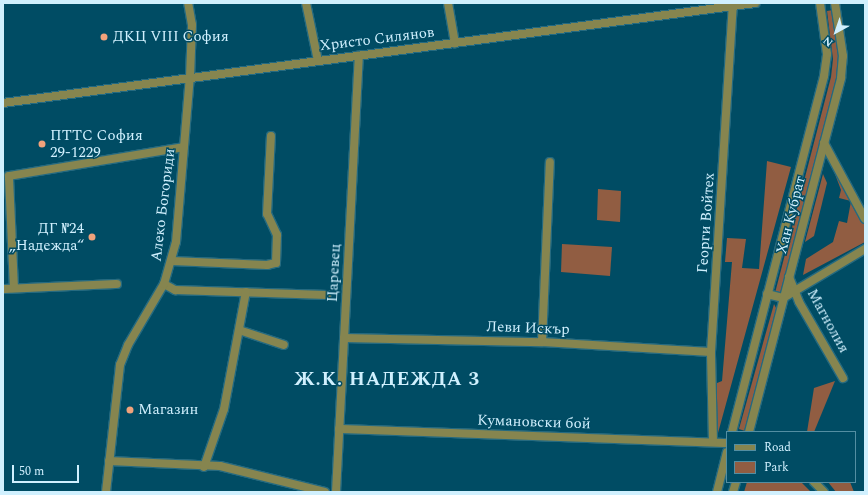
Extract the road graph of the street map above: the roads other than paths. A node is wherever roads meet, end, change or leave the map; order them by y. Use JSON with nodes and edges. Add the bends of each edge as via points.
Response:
{"nodes":[{"id":1,"x":188,"y":3,"type":"edge"},
{"id":2,"x":306,"y":3,"type":"edge"},
{"id":3,"x":448,"y":3,"type":"edge"},
{"id":4,"x":755,"y":3,"type":"edge"},
{"id":5,"x":820,"y":3,"type":"edge"},
{"id":6,"x":835,"y":3,"type":"edge"},
{"id":7,"x":733,"y":6,"type":"junction"},
{"id":8,"x":455,"y":43,"type":"junction"},
{"id":9,"x":359,"y":56,"type":"junction"},
{"id":10,"x":318,"y":61,"type":"junction"},
{"id":11,"x":190,"y":77,"type":"junction"},
{"id":12,"x":3,"y":103,"type":"edge"},
{"id":13,"x":270,"y":136,"type":"dead end"},
{"id":14,"x":824,"y":143,"type":"junction"},
{"id":15,"x":184,"y":147,"type":"junction"},
{"id":16,"x":550,"y":162,"type":"dead end"},
{"id":17,"x":7,"y":205,"type":"edge"},
{"id":18,"x":865,"y":219,"type":"edge"},
{"id":19,"x":865,"y":249,"type":"edge"},
{"id":20,"x":172,"y":261,"type":"junction"},
{"id":21,"x":790,"y":277,"type":"junction"},
{"id":22,"x":116,"y":284,"type":"dead end"},
{"id":23,"x":164,"y":284,"type":"junction"},
{"id":24,"x":14,"y":288,"type":"junction"},
{"id":25,"x":3,"y":289,"type":"edge"},
{"id":26,"x":794,"y":289,"type":"junction"},
{"id":27,"x":246,"y":292,"type":"junction"},
{"id":28,"x":767,"y":294,"type":"junction"},
{"id":29,"x":327,"y":295,"type":"dead end"},
{"id":30,"x":783,"y":298,"type":"junction"},
{"id":31,"x":242,"y":331,"type":"junction"},
{"id":32,"x":344,"y":338,"type":"junction"},
{"id":33,"x":542,"y":342,"type":"junction"},
{"id":34,"x":284,"y":345,"type":"dead end"},
{"id":35,"x":712,"y":352,"type":"junction"},
{"id":36,"x":843,"y":378,"type":"dead end"},
{"id":37,"x":340,"y":429,"type":"junction"},
{"id":38,"x":732,"y":431,"type":"edge"},
{"id":39,"x":749,"y":431,"type":"edge"},
{"id":40,"x":713,"y":442,"type":"junction"},
{"id":41,"x":726,"y":443,"type":"edge"},
{"id":42,"x":726,"y":456,"type":"edge"},
{"id":43,"x":109,"y":461,"type":"junction"},
{"id":44,"x":204,"y":467,"type":"junction"},
{"id":45,"x":815,"y":483,"type":"edge"},
{"id":46,"x":106,"y":492,"type":"edge"},
{"id":47,"x":325,"y":492,"type":"edge"},
{"id":48,"x":336,"y":492,"type":"edge"},
{"id":49,"x":717,"y":492,"type":"edge"},
{"id":50,"x":824,"y":492,"type":"edge"}],
"edges":[{"from":1,"to":11,"type":"street","name":"Алеко Богориди","via":[[192,25]]},
{"from":2,"to":10,"type":"street"},
{"from":3,"to":8,"type":"street"},
{"from":4,"to":7,"type":"street","name":"Христо Силянов"},
{"from":5,"to":28,"type":"street","name":"Хан Кубрат","via":[[827,54],[824,76]]},
{"from":6,"to":14,"type":"street","name":"Хан Кубрат","via":[[843,66]]},
{"from":7,"to":8,"type":"street","name":"Христо Силянов"},
{"from":7,"to":35,"type":"street","name":"Георги Войтех"},
{"from":8,"to":9,"type":"street","name":"Христо Силянов"},
{"from":9,"to":10,"type":"street","name":"Христо Силянов"},
{"from":9,"to":32,"type":"street","name":"Царевец"},
{"from":10,"to":11,"type":"street","name":"Христо Силянов"},
{"from":11,"to":12,"type":"street","name":"Христо Силянов"},
{"from":11,"to":15,"type":"street","name":"Алеко Богориди"},
{"from":13,"to":20,"type":"street","via":[[267,214],[277,235],[276,263],[267,265]]},
{"from":14,"to":18,"type":"street"},
{"from":14,"to":21,"type":"street","name":"Хан Кубрат"},
{"from":15,"to":17,"type":"street","via":[[8,176]]},
{"from":15,"to":20,"type":"street","name":"Алеко Богориди"},
{"from":16,"to":33,"type":"street"},
{"from":17,"to":24,"type":"street"},
{"from":19,"to":26,"type":"street"},
{"from":20,"to":23,"type":"street","name":"Алеко Богориди"},
{"from":21,"to":26,"type":"street","name":"Магнолия"},
{"from":21,"to":30,"type":"street","name":"Хан Кубрат"},
{"from":22,"to":24,"type":"street"},
{"from":23,"to":27,"type":"street","via":[[174,290]]},
{"from":23,"to":43,"type":"street","name":"Алеко Богориди","via":[[123,355]]},
{"from":24,"to":25,"type":"street"},
{"from":26,"to":30,"type":"street"},
{"from":26,"to":36,"type":"street","name":"Магнолия"},
{"from":27,"to":29,"type":"street"},
{"from":27,"to":31,"type":"street"},
{"from":28,"to":30,"type":"street"},
{"from":28,"to":38,"type":"street","name":"Хан Кубрат"},
{"from":30,"to":39,"type":"street","name":"Хан Кубрат"},
{"from":31,"to":34,"type":"street"},
{"from":31,"to":44,"type":"street","via":[[224,409]]},
{"from":32,"to":33,"type":"street","name":"Леви Искър"},
{"from":32,"to":37,"type":"street","name":"Царевец"},
{"from":33,"to":35,"type":"street","name":"Леви Искър"},
{"from":35,"to":40,"type":"street","name":"Георги Войтех"},
{"from":37,"to":40,"type":"street","name":"Кумановски бой"},
{"from":37,"to":48,"type":"street","name":"Царевец"},
{"from":40,"to":41,"type":"street","name":"Кумановски бой"},
{"from":42,"to":49,"type":"street"},
{"from":43,"to":44,"type":"street"},
{"from":43,"to":46,"type":"street","name":"Алеко Богориди"},
{"from":44,"to":47,"type":"street","via":[[220,466],[278,478]]},
{"from":45,"to":50,"type":"street"}]}
